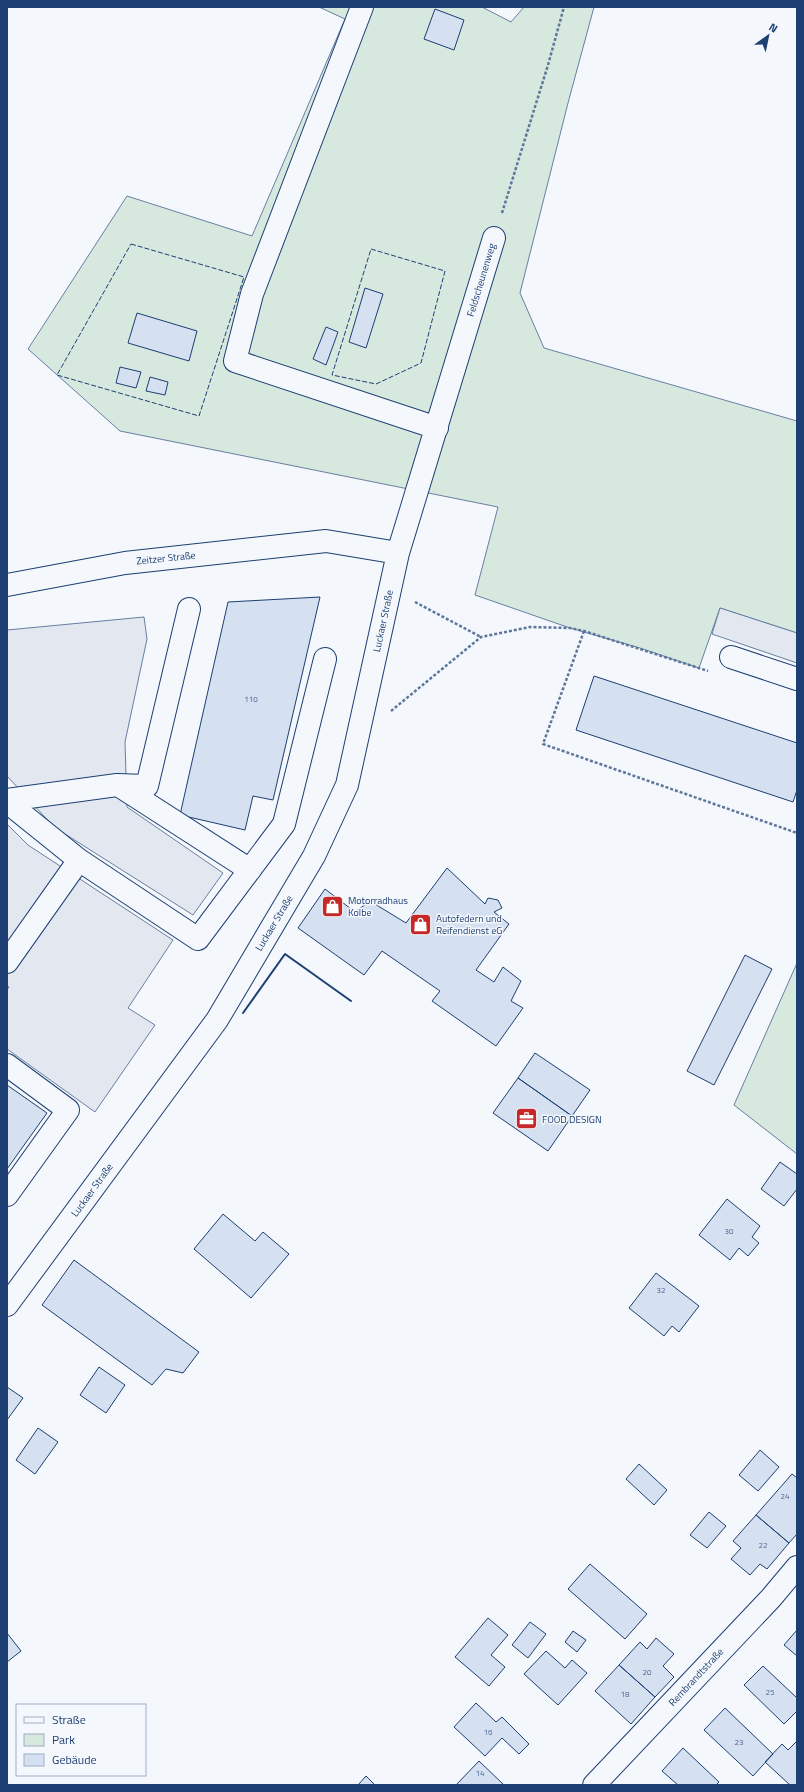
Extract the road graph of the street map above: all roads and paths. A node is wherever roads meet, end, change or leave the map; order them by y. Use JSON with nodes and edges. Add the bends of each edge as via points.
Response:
{"nodes":[{"id":1,"x":362,"y":7,"type":"edge"},
{"id":2,"x":564,"y":7,"type":"edge"},
{"id":3,"x":494,"y":238,"type":"joint"},
{"id":4,"x":436,"y":428,"type":"junction"},
{"id":5,"x":398,"y":552,"type":"junction"},
{"id":6,"x":7,"y":585,"type":"edge"},
{"id":7,"x":390,"y":589,"type":"junction"},
{"id":8,"x":189,"y":609,"type":"dead end"},
{"id":9,"x":584,"y":631,"type":"junction"},
{"id":10,"x":481,"y":637,"type":"junction"},
{"id":11,"x":730,"y":657,"type":"dead end"},
{"id":12,"x":325,"y":659,"type":"dead end"},
{"id":13,"x":714,"y":674,"type":"dead end"},
{"id":14,"x":797,"y":679,"type":"edge"},
{"id":15,"x":359,"y":732,"type":"junction"},
{"id":16,"x":117,"y":785,"type":"junction"},
{"id":17,"x":7,"y":801,"type":"edge"},
{"id":18,"x":797,"y":833,"type":"edge"},
{"id":19,"x":79,"y":860,"type":"junction"},
{"id":20,"x":250,"y":870,"type":"junction"},
{"id":21,"x":7,"y":962,"type":"edge"},
{"id":22,"x":7,"y":1065,"type":"edge"},
{"id":23,"x":7,"y":1195,"type":"edge"},
{"id":24,"x":7,"y":1305,"type":"edge"},
{"id":25,"x":797,"y":1567,"type":"edge"},
{"id":26,"x":594,"y":1785,"type":"edge"}],
"edges":[{"from":1,"to":4,"type":"street","via":[[252,294],[235,361]]},
{"from":2,"to":3,"type":"path","name":"Feldscheunenweg"},
{"from":3,"to":4,"type":"street","name":"Feldscheunenweg"},
{"from":4,"to":5,"type":"street","name":"Feldscheunenweg"},
{"from":5,"to":6,"type":"street","name":"Zeitzer Straße","via":[[326,541],[125,563]]},
{"from":5,"to":7,"type":"street","name":"Luckaer Straße"},
{"from":7,"to":10,"type":"path"},
{"from":7,"to":15,"type":"street","name":"Luckaer Straße"},
{"from":8,"to":16,"type":"street","via":[[147,786]]},
{"from":9,"to":10,"type":"path","via":[[530,627]]},
{"from":9,"to":13,"type":"path"},
{"from":9,"to":18,"type":"path","via":[[543,744]]},
{"from":10,"to":15,"type":"path","via":[[385,716]]},
{"from":11,"to":14,"type":"street"},
{"from":12,"to":20,"type":"street","via":[[284,824]]},
{"from":15,"to":24,"type":"street","name":"Luckaer Straße","via":[[346,785],[314,856],[217,1020]]},
{"from":16,"to":17,"type":"street"},
{"from":16,"to":20,"type":"street"},
{"from":17,"to":19,"type":"street"},
{"from":19,"to":20,"type":"street","via":[[198,939]]},
{"from":19,"to":21,"type":"street"},
{"from":22,"to":23,"type":"street","via":[[68,1110]]},
{"from":25,"to":26,"type":"street","name":"Rembrandtstraße","via":[[771,1598]]}]}
